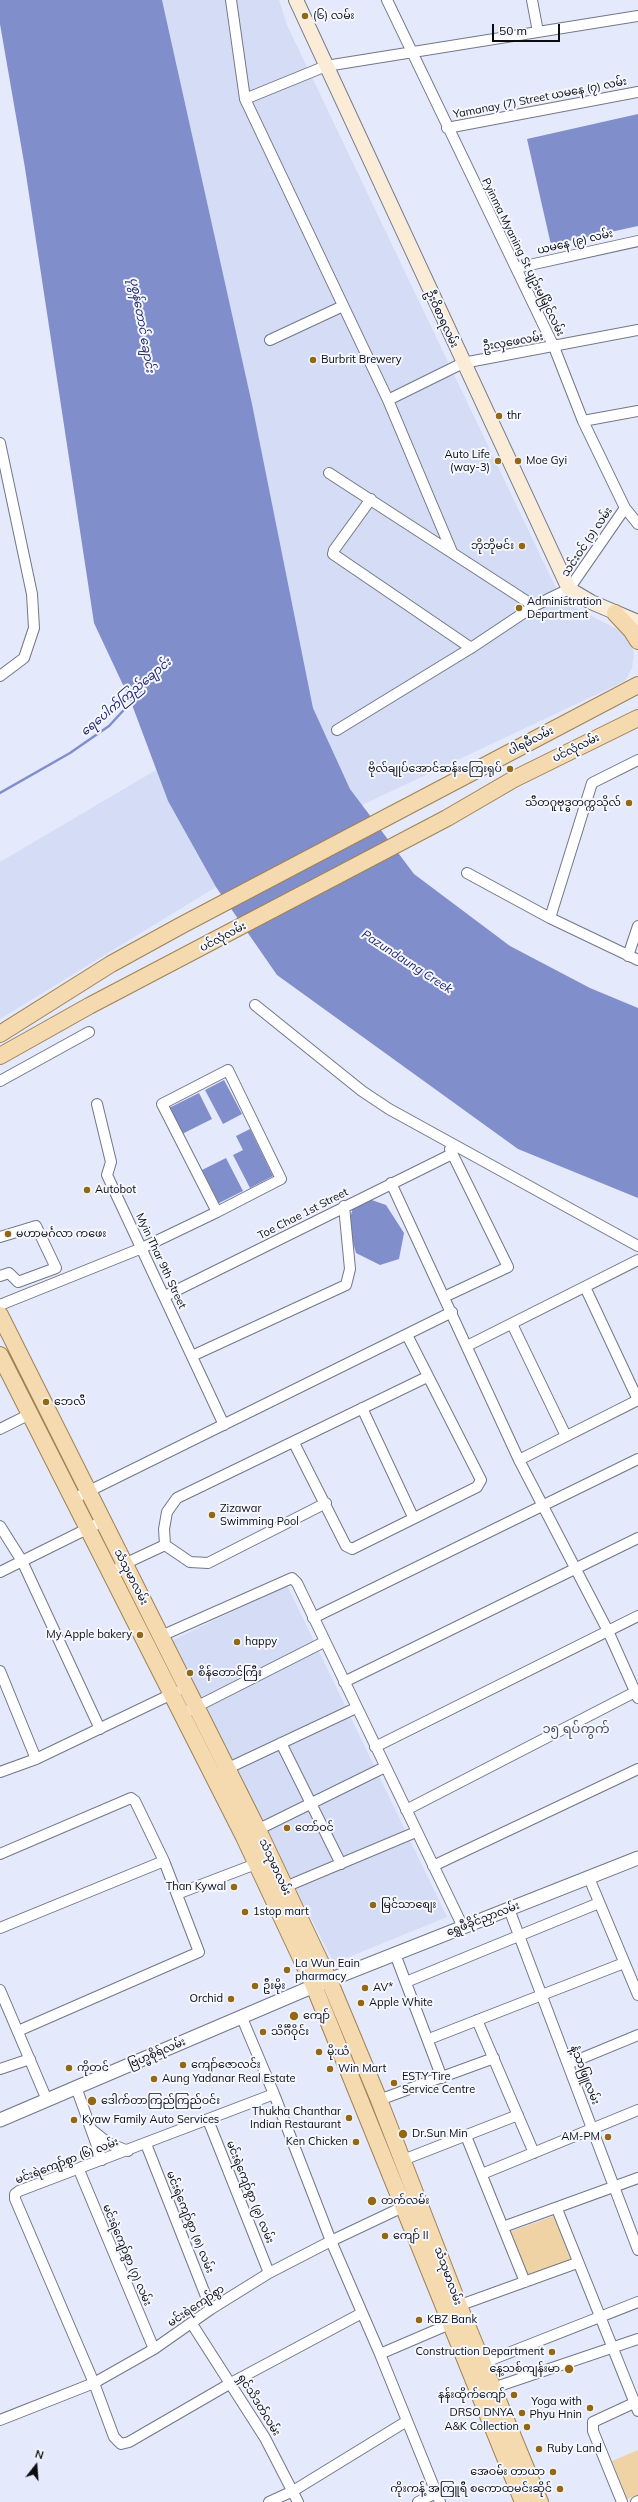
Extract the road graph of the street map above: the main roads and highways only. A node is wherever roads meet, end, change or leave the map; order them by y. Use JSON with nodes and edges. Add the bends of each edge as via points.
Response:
{"nodes":[{"id":1,"x":296,"y":0,"type":"edge"},
{"id":2,"x":615,"y":613,"type":"junction"},
{"id":3,"x":638,"y":621,"type":"edge"},
{"id":4,"x":638,"y":641,"type":"edge"},
{"id":5,"x":636,"y":683,"type":"edge"},
{"id":6,"x":638,"y":708,"type":"edge"},
{"id":7,"x":638,"y":718,"type":"edge"},
{"id":8,"x":514,"y":779,"type":"junction"},
{"id":9,"x":0,"y":1034,"type":"edge"},
{"id":10,"x":0,"y":1056,"type":"edge"},
{"id":11,"x":0,"y":1315,"type":"edge"},
{"id":12,"x":0,"y":1354,"type":"edge"},
{"id":13,"x":33,"y":1380,"type":"junction"},
{"id":14,"x":17,"y":1390,"type":"junction"},
{"id":15,"x":117,"y":1567,"type":"junction"},
{"id":16,"x":251,"y":1833,"type":"junction"},
{"id":17,"x":264,"y":1861,"type":"junction"},
{"id":18,"x":322,"y":1983,"type":"junction"},
{"id":19,"x":451,"y":2314,"type":"junction"},
{"id":20,"x":523,"y":2502,"type":"edge"},
{"id":21,"x":539,"y":2502,"type":"edge"}],
"edges":[{"from":1,"to":2,"type":"main road","name":"ဦးဝိစာရလမ်း","via":[[569,589]]},
{"from":2,"to":3,"type":"main road"},
{"from":2,"to":4,"type":"main road"},
{"from":5,"to":9,"type":"main road","name":"ပါရမီလမ်း","via":[[111,964]]},
{"from":6,"to":8,"type":"main road","via":[[566,744]]},
{"from":7,"to":8,"type":"main road","name":"ပင်လုံလမ်း"},
{"from":8,"to":10,"type":"main road","name":"ပင်လုံလမ်း","via":[[447,818],[89,1006]]},
{"from":11,"to":13,"type":"main road","name":"သံသုမာလမ်း"},
{"from":12,"to":14,"type":"main road","name":"သံသုမာလမ်း"},
{"from":13,"to":14,"type":"main road"},
{"from":13,"to":15,"type":"main road","name":"သံသုမာလမ်း","via":[[103,1521]]},
{"from":14,"to":15,"type":"main road","name":"သံသုမာလမ်း","via":[[88,1528]]},
{"from":15,"to":16,"type":"main road","name":"သံသုမာလမ်း","via":[[182,1714],[213,1775]]},
{"from":15,"to":16,"type":"main road","name":"သံသုမာလမ်း","via":[[161,1636],[227,1768]]},
{"from":16,"to":17,"type":"main road","name":"သံသုမာလမ်း"},
{"from":17,"to":18,"type":"main road","name":"သံသုမာလမ်း"},
{"from":17,"to":18,"type":"main road","name":"သံသုမာလမ်း","via":[[285,1887]]},
{"from":18,"to":19,"type":"main road","name":"သံသုမာလမ်း","via":[[403,2207]]},
{"from":18,"to":19,"type":"main road","name":"သံသုမာလမ်း","via":[[379,2100],[403,2160],[419,2202]]},
{"from":19,"to":20,"type":"main road","name":"သံသုမာလမ်း","via":[[478,2393]]},
{"from":19,"to":21,"type":"main road","name":"သံသုမာလမ်း","via":[[482,2362]]}]}
